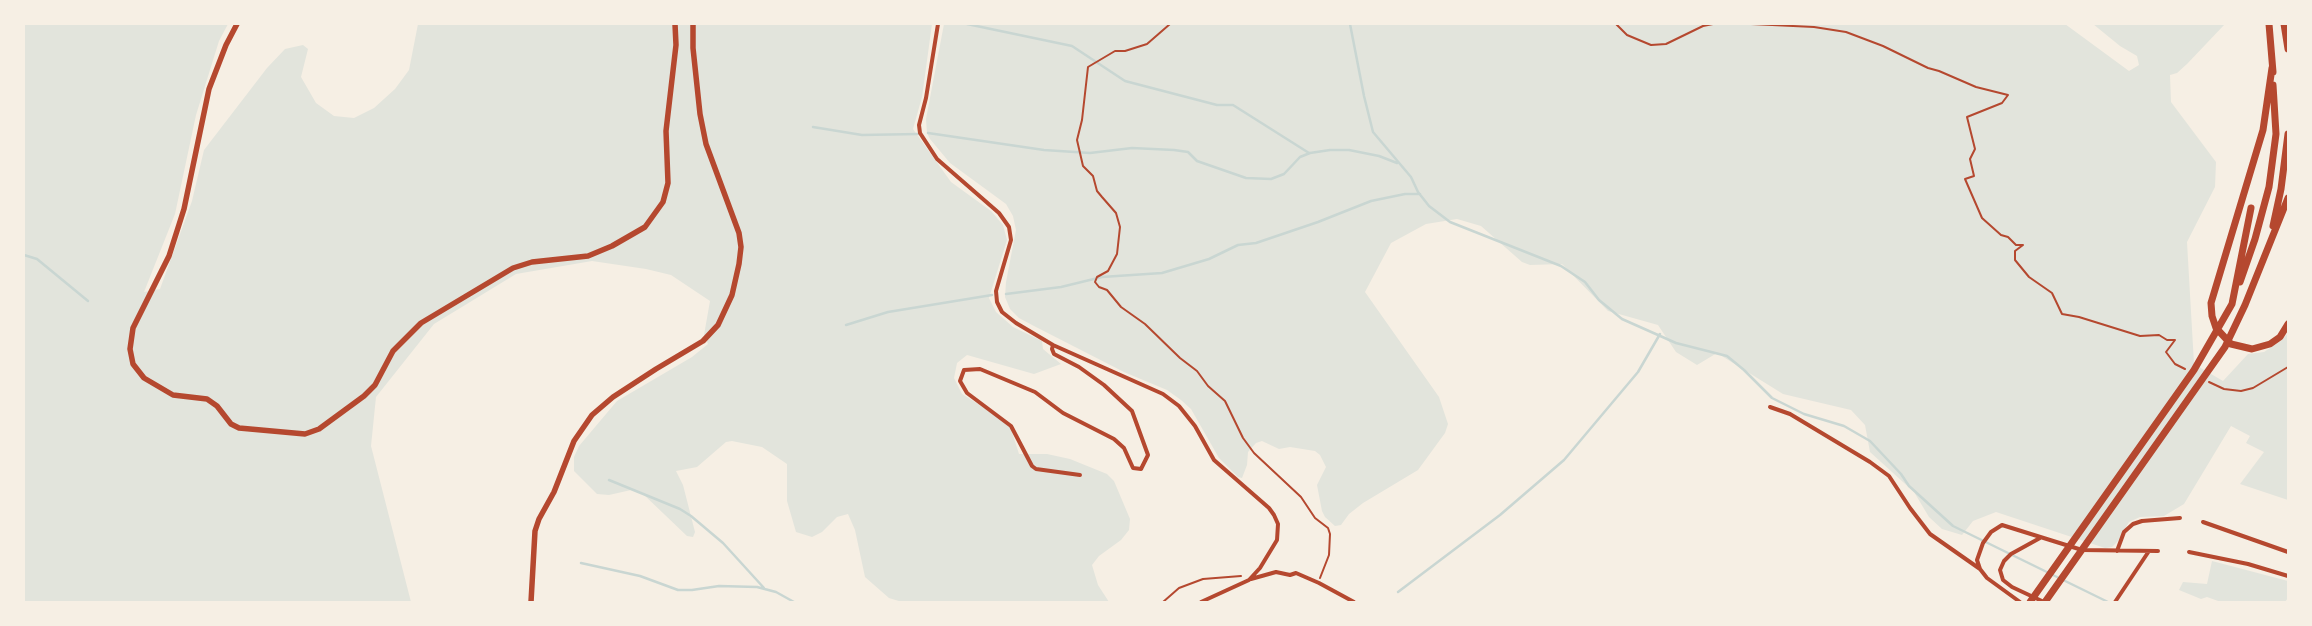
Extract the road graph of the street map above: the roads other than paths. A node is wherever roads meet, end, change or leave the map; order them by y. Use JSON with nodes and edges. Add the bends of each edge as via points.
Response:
{"nodes":[{"id":1,"x":237,"y":24,"type":"edge"},
{"id":2,"x":675,"y":24,"type":"edge"},
{"id":3,"x":693,"y":24,"type":"edge"},
{"id":4,"x":938,"y":24,"type":"edge"},
{"id":5,"x":2269,"y":24,"type":"edge"},
{"id":6,"x":2284,"y":24,"type":"edge"},
{"id":7,"x":2288,"y":49,"type":"edge"},
{"id":8,"x":2272,"y":68,"type":"junction"},
{"id":9,"x":2288,"y":134,"type":"edge"},
{"id":10,"x":2288,"y":198,"type":"edge"},
{"id":11,"x":2251,"y":208,"type":"dead end"},
{"id":12,"x":2269,"y":243,"type":"junction"},
{"id":13,"x":2232,"y":304,"type":"junction"},
{"id":14,"x":2288,"y":324,"type":"edge"},
{"id":15,"x":1053,"y":344,"type":"junction"},
{"id":16,"x":1770,"y":407,"type":"dead end"},
{"id":17,"x":1080,"y":475,"type":"dead end"},
{"id":18,"x":2180,"y":518,"type":"dead end"},
{"id":19,"x":2203,"y":522,"type":"dead end"},
{"id":20,"x":2040,"y":538,"type":"junction"},
{"id":21,"x":2116,"y":551,"type":"junction"},
{"id":22,"x":2149,"y":551,"type":"junction"},
{"id":23,"x":2158,"y":551,"type":"dead end"},
{"id":24,"x":2189,"y":552,"type":"dead end"},
{"id":25,"x":2288,"y":552,"type":"edge"},
{"id":26,"x":1980,"y":569,"type":"junction"},
{"id":27,"x":2288,"y":576,"type":"edge"},
{"id":28,"x":1249,"y":580,"type":"junction"},
{"id":29,"x":531,"y":602,"type":"edge"},
{"id":30,"x":1201,"y":602,"type":"edge"},
{"id":31,"x":1354,"y":602,"type":"edge"},
{"id":32,"x":2020,"y":602,"type":"edge"},
{"id":33,"x":2030,"y":602,"type":"edge"},
{"id":34,"x":2045,"y":602,"type":"edge"},
{"id":35,"x":2115,"y":602,"type":"edge"}],
"edges":[{"from":1,"to":2,"type":"main road","via":[[209,90],[184,209],[169,256],[133,328],[130,350],[133,364],[144,378],[172,395],[207,399],[239,428],[305,434],[319,429],[364,396],[375,385],[393,351],[421,323],[513,268],[532,262],[588,256],[645,227],[663,202],[668,182],[666,132],[676,45]]},
{"from":3,"to":29,"type":"main road","via":[[700,114],[706,144],[739,233],[741,247],[732,295],[718,325],[704,341],[613,397],[592,415],[574,441],[535,531]]},
{"from":4,"to":15,"type":"street","via":[[919,125],[921,137],[946,167],[1005,219],[1011,236],[996,291],[998,306],[1016,323]]},
{"from":5,"to":8,"type":"highway"},
{"from":6,"to":7,"type":"highway"},
{"from":8,"to":13,"type":"highway","via":[[2276,134],[2269,187]]},
{"from":8,"to":14,"type":"highway","via":[[2263,130],[2211,303],[2212,316],[2222,336],[2231,344],[2252,349],[2270,344],[2280,337]]},
{"from":9,"to":12,"type":"highway","via":[[2281,189]]},
{"from":10,"to":12,"type":"highway"},
{"from":11,"to":13,"type":"highway"},
{"from":12,"to":34,"type":"highway","via":[[2237,322],[2206,378]]},
{"from":13,"to":33,"type":"highway","via":[[2194,370]]},
{"from":15,"to":17,"type":"street","via":[[1054,354],[1104,385],[1132,411],[1148,456],[1140,469],[1133,468],[1124,448],[1114,439],[1062,413],[1035,392],[980,369],[964,370],[960,381],[967,393],[1011,426],[1032,466]]},
{"from":15,"to":28,"type":"street","via":[[1163,394],[1194,426],[1214,460],[1269,508],[1278,524],[1277,540],[1268,558]]},
{"from":16,"to":26,"type":"street","via":[[1790,414],[1889,476],[1930,534]]},
{"from":18,"to":21,"type":"street","via":[[2133,524],[2124,532]]},
{"from":19,"to":25,"type":"street"},
{"from":20,"to":21,"type":"street","via":[[2082,550]]},
{"from":20,"to":26,"type":"street","via":[[2002,525],[1983,543],[1977,560]]},
{"from":20,"to":34,"type":"street","via":[[2011,554],[2000,570],[2012,587]]},
{"from":21,"to":22,"type":"street"},
{"from":22,"to":23,"type":"street"},
{"from":22,"to":35,"type":"street"},
{"from":24,"to":27,"type":"street"},
{"from":26,"to":32,"type":"street"},
{"from":28,"to":30,"type":"street"},
{"from":28,"to":31,"type":"street","via":[[1276,572],[1296,573]]}]}
